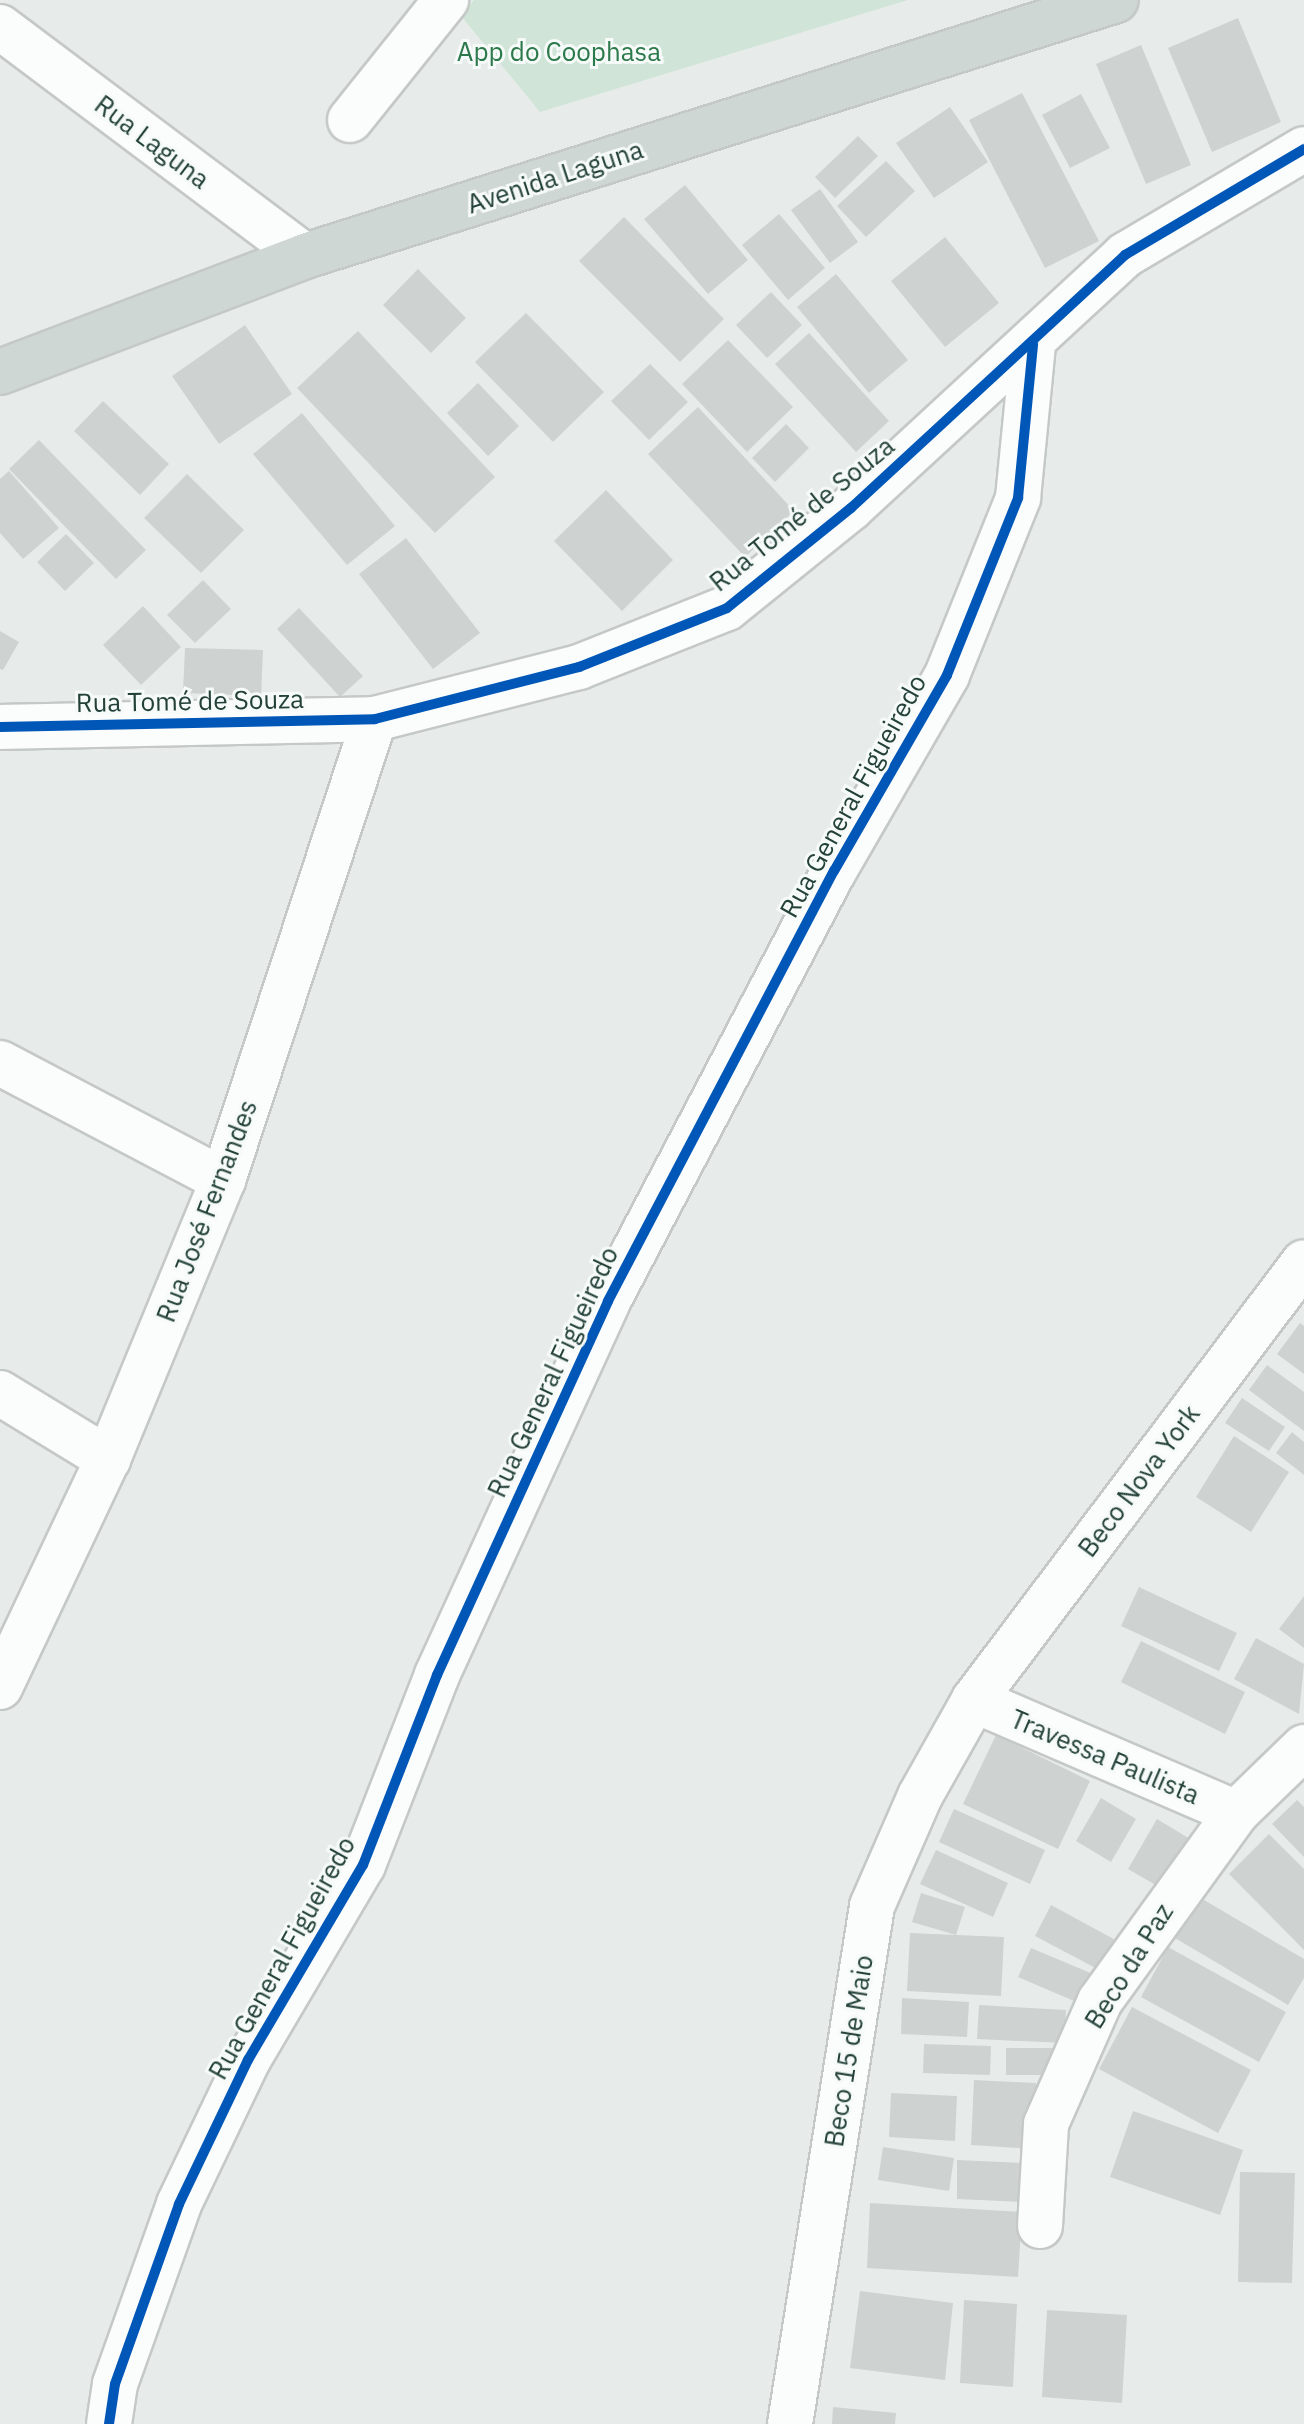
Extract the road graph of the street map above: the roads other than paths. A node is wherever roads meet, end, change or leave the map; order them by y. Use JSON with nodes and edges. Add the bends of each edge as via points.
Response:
{"nodes":[{"id":1,"x":446,"y":0,"type":"edge"},
{"id":2,"x":1116,"y":0,"type":"edge"},
{"id":3,"x":0,"y":27,"type":"edge"},
{"id":4,"x":350,"y":120,"type":"dead end"},
{"id":5,"x":1304,"y":149,"type":"edge"},
{"id":6,"x":305,"y":256,"type":"junction"},
{"id":7,"x":1033,"y":344,"type":"junction"},
{"id":8,"x":0,"y":372,"type":"edge"},
{"id":9,"x":375,"y":719,"type":"junction"},
{"id":10,"x":0,"y":727,"type":"edge"},
{"id":11,"x":0,"y":1063,"type":"edge"},
{"id":12,"x":223,"y":1180,"type":"junction"},
{"id":13,"x":1304,"y":1262,"type":"edge"},
{"id":14,"x":0,"y":1393,"type":"edge"},
{"id":15,"x":108,"y":1459,"type":"junction"},
{"id":16,"x":0,"y":1687,"type":"edge"},
{"id":17,"x":974,"y":1700,"type":"junction"},
{"id":18,"x":1304,"y":1747,"type":"edge"},
{"id":19,"x":1236,"y":1813,"type":"junction"},
{"id":20,"x":1040,"y":2226,"type":"dead end"},
{"id":21,"x":109,"y":2424,"type":"edge"},
{"id":22,"x":790,"y":2424,"type":"edge"}],
"edges":[{"from":1,"to":4,"type":"street"},
{"from":2,"to":6,"type":"main road","name":"Avenida Laguna"},
{"from":3,"to":6,"type":"street","name":"Rua Laguna"},
{"from":5,"to":7,"type":"street","name":"Rua Tomé de Souza","via":[[1125,255]]},
{"from":6,"to":8,"type":"main road","name":"Avenida Laguna"},
{"from":7,"to":9,"type":"street","name":"Rua Tomé de Souza","via":[[727,608],[579,667]]},
{"from":7,"to":21,"type":"street","name":"Rua General Figueiredo","via":[[1018,498],[947,675],[834,871],[608,1301],[437,1675],[363,1865],[248,2060],[179,2204],[115,2384]]},
{"from":9,"to":10,"type":"street","name":"Rua Tomé de Souza"},
{"from":9,"to":12,"type":"street","name":"Rua José Fernandes"},
{"from":11,"to":12,"type":"street"},
{"from":12,"to":15,"type":"street","name":"Rua José Fernandes"},
{"from":13,"to":17,"type":"street","name":"Beco Nova York"},
{"from":14,"to":15,"type":"street"},
{"from":15,"to":16,"type":"street","name":"Rua José Fernandes"},
{"from":17,"to":19,"type":"street","name":"Travessa Paulista"},
{"from":17,"to":22,"type":"street","name":"Beco 15 de Maio","via":[[920,1796],[872,1906]]},
{"from":18,"to":19,"type":"street","name":"Beco da Paz"},
{"from":19,"to":20,"type":"street","name":"Beco da Paz","via":[[1100,2001],[1046,2124]]}]}
